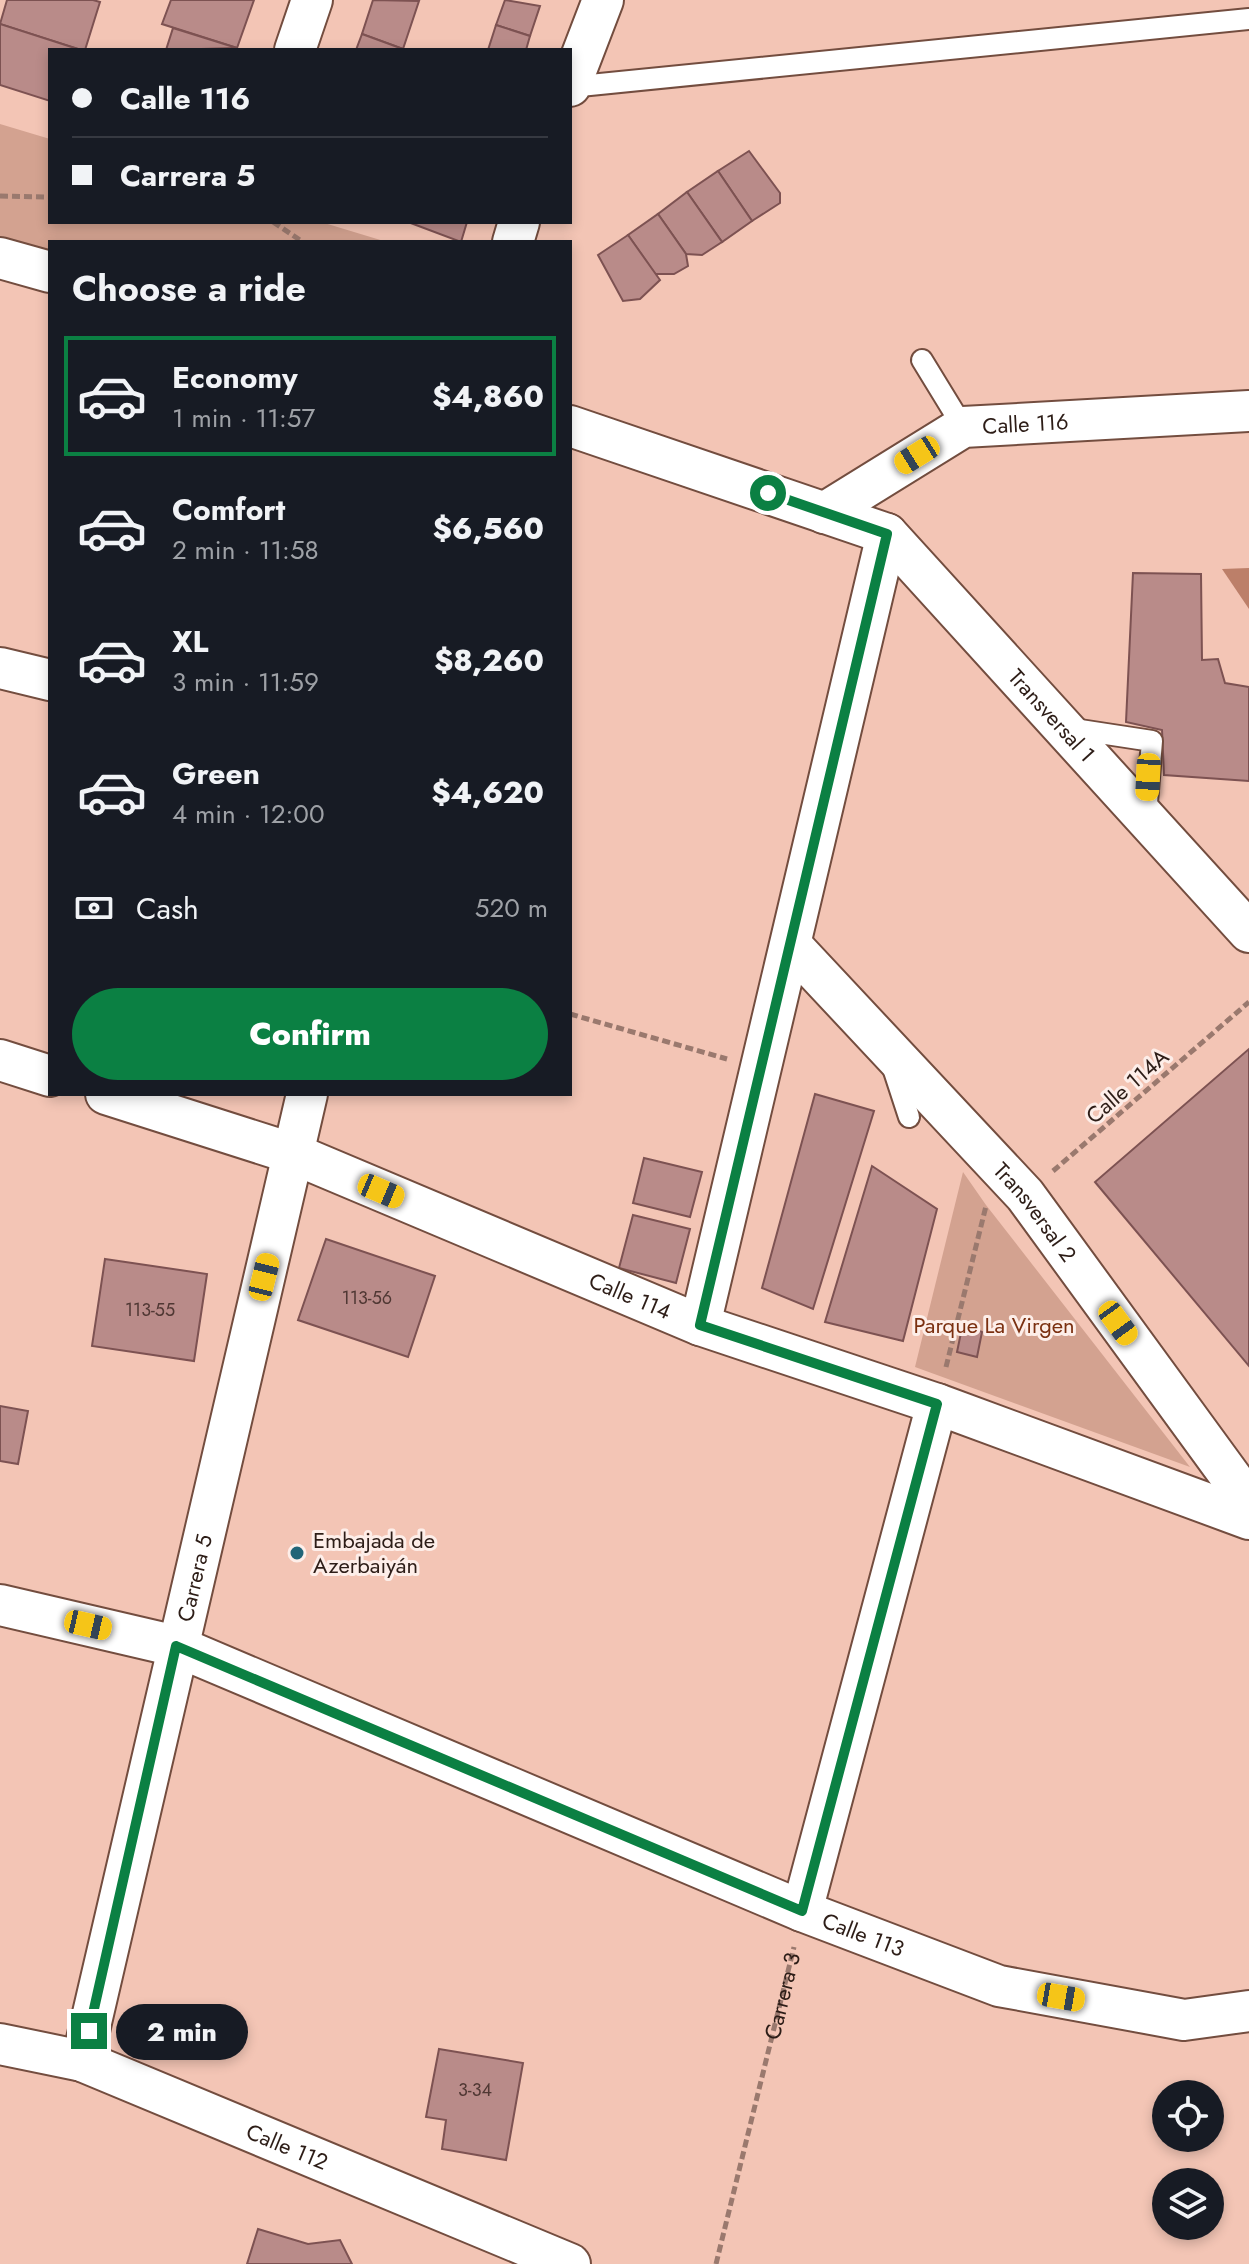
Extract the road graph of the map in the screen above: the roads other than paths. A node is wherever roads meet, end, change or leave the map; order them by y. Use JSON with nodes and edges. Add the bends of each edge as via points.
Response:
{"nodes":[{"id":1,"x":312,"y":0,"type":"edge"},
{"id":2,"x":603,"y":0,"type":"edge"},
{"id":3,"x":1249,"y":19,"type":"edge"},
{"id":4,"x":296,"y":48,"type":"edge"},
{"id":5,"x":572,"y":81,"type":"edge"},
{"id":6,"x":572,"y":86,"type":"edge"},
{"id":7,"x":0,"y":258,"type":"edge"},
{"id":8,"x":48,"y":271,"type":"edge"},
{"id":9,"x":922,"y":360,"type":"dead end"},
{"id":10,"x":1249,"y":411,"type":"edge"},
{"id":11,"x":572,"y":427,"type":"edge"},
{"id":12,"x":963,"y":427,"type":"junction"},
{"id":13,"x":824,"y":513,"type":"junction"},
{"id":14,"x":887,"y":534,"type":"junction"},
{"id":15,"x":0,"y":668,"type":"edge"},
{"id":16,"x":48,"y":680,"type":"edge"},
{"id":17,"x":1063,"y":727,"type":"junction"},
{"id":18,"x":1146,"y":819,"type":"junction"},
{"id":19,"x":1249,"y":932,"type":"edge"},
{"id":20,"x":791,"y":945,"type":"junction"},
{"id":21,"x":886,"y":1045,"type":"junction"},
{"id":22,"x":0,"y":1060,"type":"edge"},
{"id":23,"x":48,"y":1075,"type":"edge"},
{"id":24,"x":112,"y":1096,"type":"edge"},
{"id":25,"x":307,"y":1096,"type":"edge"},
{"id":26,"x":909,"y":1117,"type":"dead end"},
{"id":27,"x":294,"y":1154,"type":"junction"},
{"id":28,"x":700,"y":1325,"type":"junction"},
{"id":29,"x":937,"y":1404,"type":"junction"},
{"id":30,"x":1249,"y":1502,"type":"edge"},
{"id":31,"x":1249,"y":1519,"type":"edge"},
{"id":32,"x":0,"y":1605,"type":"edge"},
{"id":33,"x":176,"y":1646,"type":"junction"},
{"id":34,"x":802,"y":1911,"type":"junction"},
{"id":35,"x":1249,"y":2011,"type":"edge"},
{"id":36,"x":0,"y":2044,"type":"edge"},
{"id":37,"x":82,"y":2061,"type":"junction"},
{"id":38,"x":570,"y":2264,"type":"edge"}],
"edges":[{"from":1,"to":4,"type":"street"},
{"from":2,"to":5,"type":"street"},
{"from":3,"to":6,"type":"lane"},
{"from":7,"to":8,"type":"street"},
{"from":9,"to":12,"type":"lane"},
{"from":10,"to":12,"type":"street","name":"Calle 116"},
{"from":11,"to":13,"type":"street"},
{"from":12,"to":13,"type":"street","name":"Calle 116"},
{"from":13,"to":14,"type":"street"},
{"from":14,"to":17,"type":"street","name":"Transversal 1"},
{"from":14,"to":20,"type":"street"},
{"from":15,"to":16,"type":"street"},
{"from":17,"to":18,"type":"street","name":"Transversal 1"},
{"from":17,"to":18,"type":"lane","via":[[1152,741]]},
{"from":18,"to":19,"type":"street","name":"Transversal 1"},
{"from":20,"to":21,"type":"street","name":"Transversal 2"},
{"from":20,"to":28,"type":"street"},
{"from":21,"to":26,"type":"lane"},
{"from":21,"to":30,"type":"street","name":"Transversal 2","via":[[1025,1195]]},
{"from":22,"to":23,"type":"street"},
{"from":24,"to":27,"type":"street","name":"Calle 114"},
{"from":25,"to":27,"type":"street","name":"Carrera 5"},
{"from":27,"to":28,"type":"street","name":"Calle 114"},
{"from":27,"to":33,"type":"street","name":"Carrera 5"},
{"from":28,"to":29,"type":"street","name":"Calle 114"},
{"from":29,"to":31,"type":"street","name":"Calle 114"},
{"from":29,"to":34,"type":"street"},
{"from":32,"to":33,"type":"street","name":"Calle 113"},
{"from":33,"to":34,"type":"street","name":"Calle 113"},
{"from":33,"to":37,"type":"street","name":"Carrera 5"},
{"from":34,"to":35,"type":"street","name":"Calle 113","via":[[999,1986],[1184,2020]]},
{"from":36,"to":37,"type":"street","name":"Calle 112"},
{"from":37,"to":38,"type":"street","name":"Calle 112"}]}
